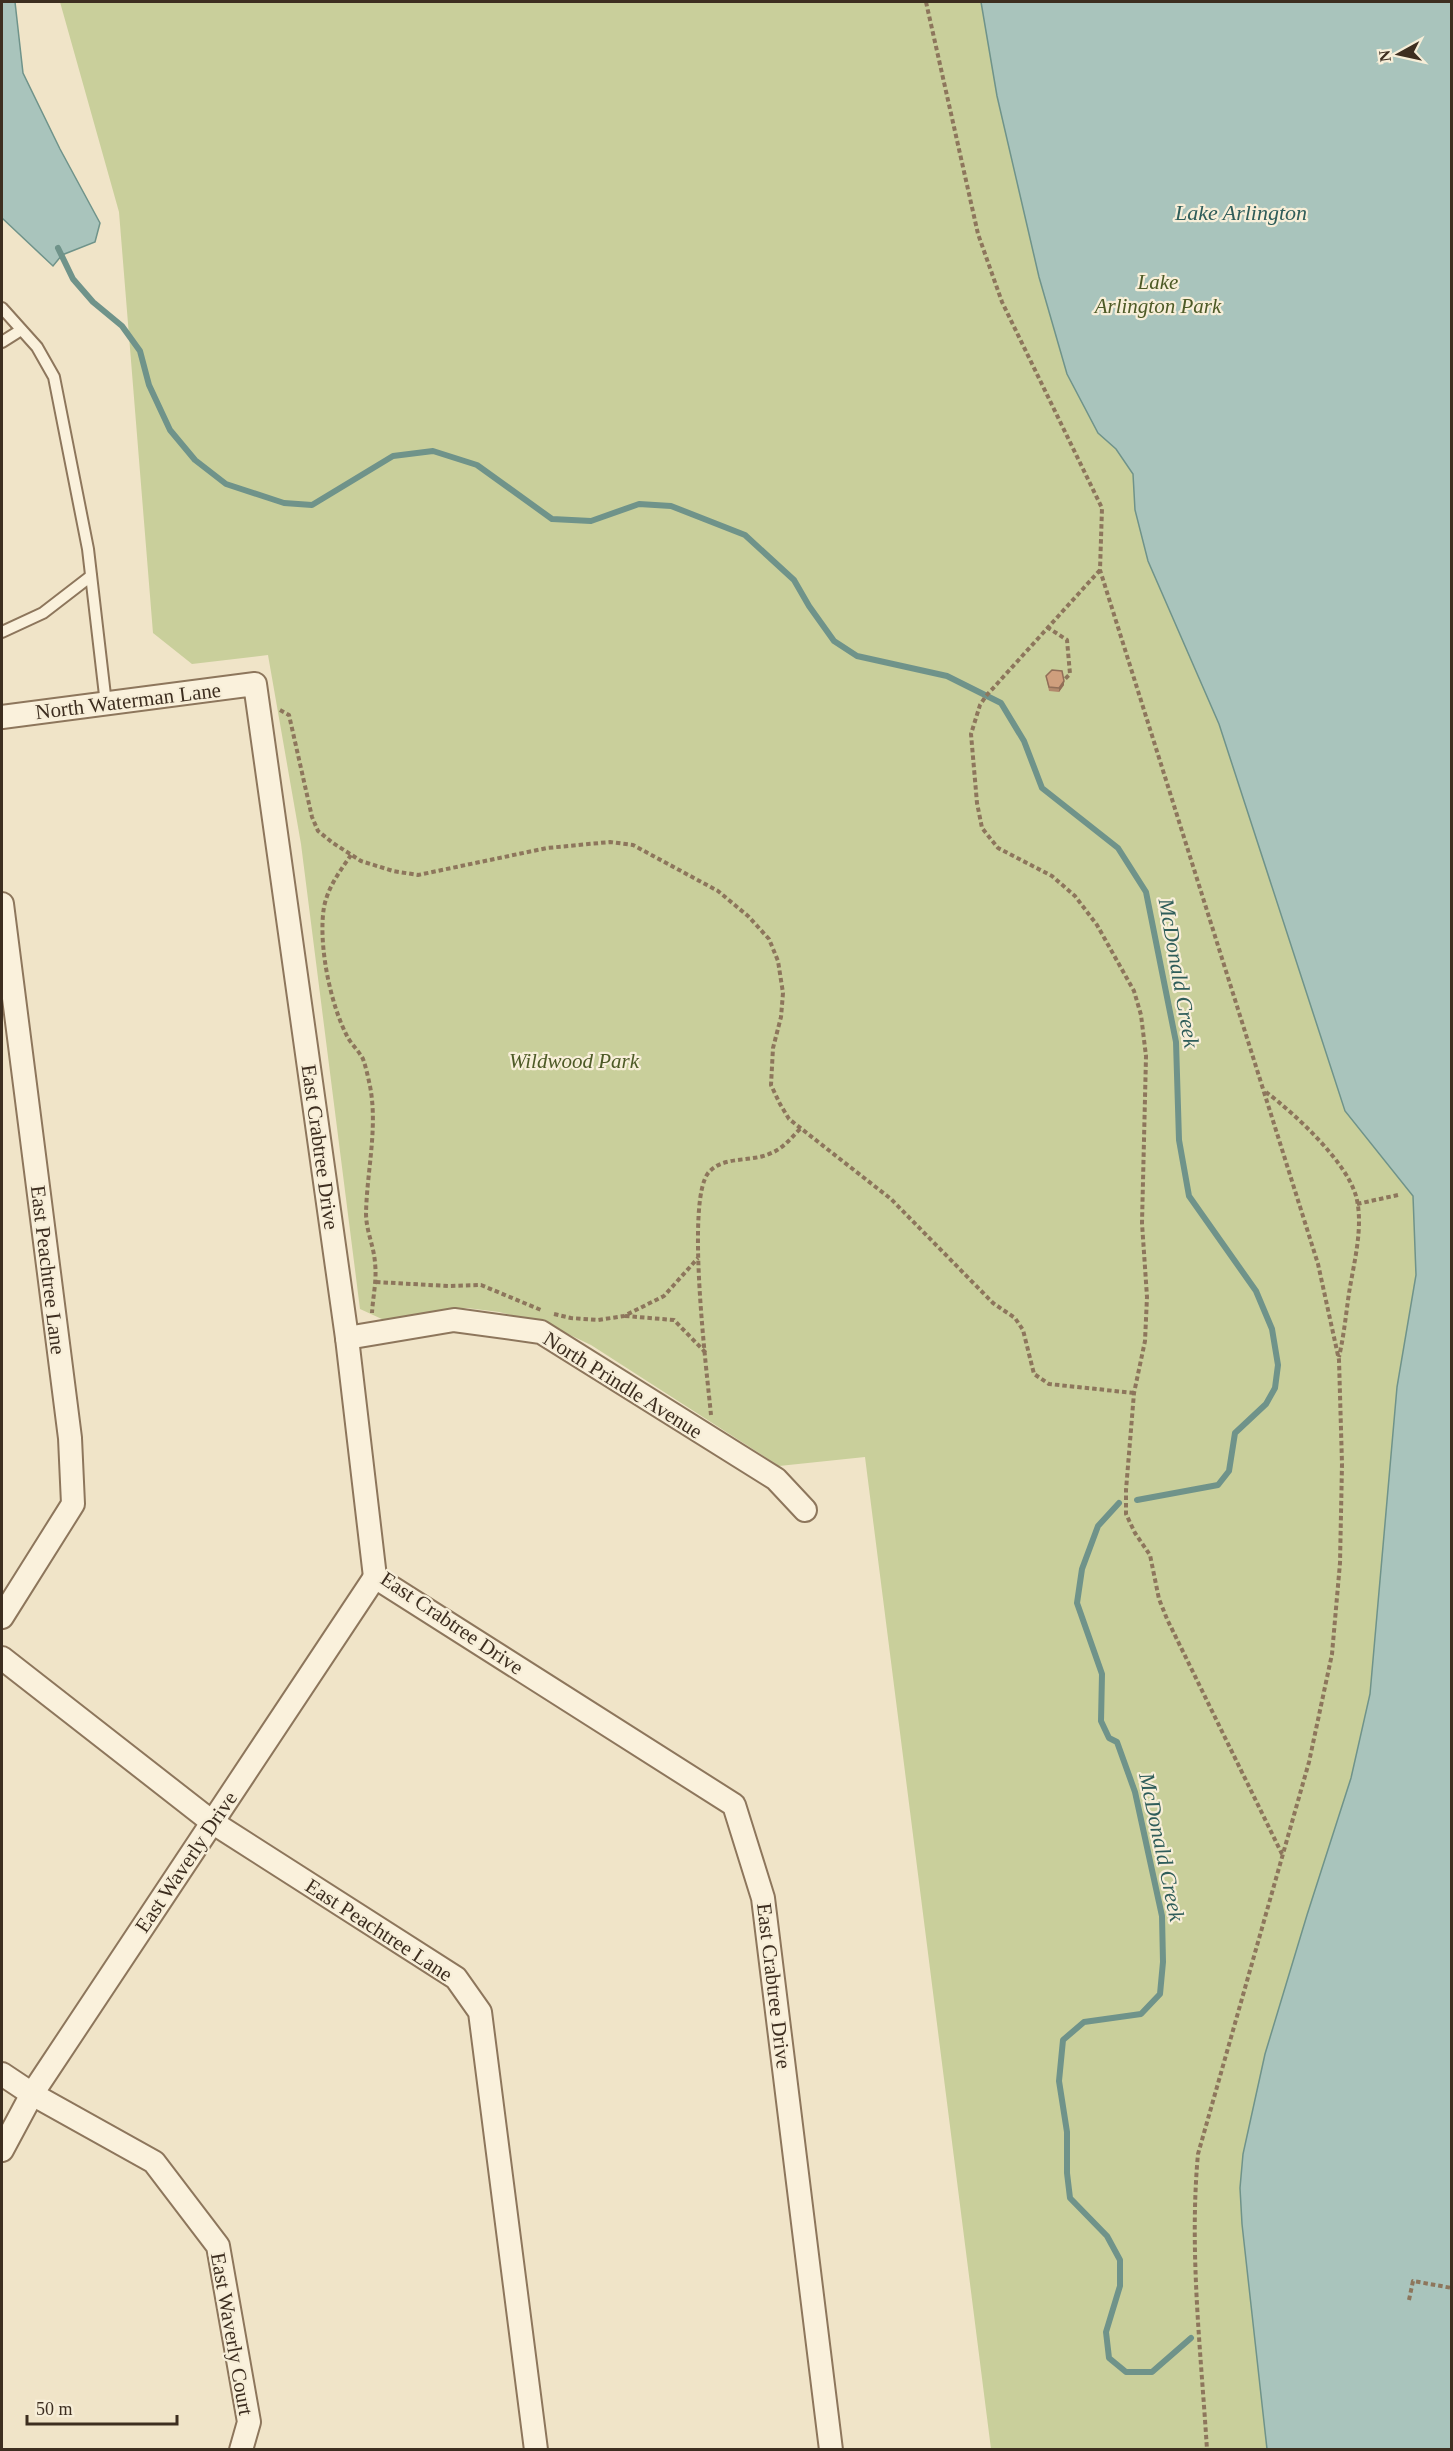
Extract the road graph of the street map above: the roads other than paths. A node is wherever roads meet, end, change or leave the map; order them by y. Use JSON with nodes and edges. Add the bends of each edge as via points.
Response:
{"nodes":[{"id":1,"x":2,"y":308,"type":"edge"},
{"id":2,"x":21,"y":330,"type":"junction"},
{"id":3,"x":2,"y":342,"type":"edge"},
{"id":4,"x":91,"y":576,"type":"junction"},
{"id":5,"x":2,"y":632,"type":"edge"},
{"id":6,"x":255,"y":684,"type":"joint"},
{"id":7,"x":106,"y":704,"type":"junction"},
{"id":8,"x":2,"y":717,"type":"edge"},
{"id":9,"x":2,"y":904,"type":"edge"},
{"id":10,"x":347,"y":1338,"type":"junction"},
{"id":11,"x":805,"y":1510,"type":"dead end"},
{"id":12,"x":375,"y":1577,"type":"junction"},
{"id":13,"x":2,"y":1617,"type":"edge"},
{"id":14,"x":2,"y":1658,"type":"edge"},
{"id":15,"x":212,"y":1822,"type":"junction"},
{"id":16,"x":2,"y":2074,"type":"edge"},
{"id":17,"x":32,"y":2094,"type":"junction"},
{"id":18,"x":2,"y":2150,"type":"edge"},
{"id":19,"x":241,"y":2450,"type":"edge"},
{"id":20,"x":537,"y":2450,"type":"edge"},
{"id":21,"x":831,"y":2450,"type":"edge"}],
"edges":[{"from":1,"to":2,"type":"lane"},
{"from":2,"to":3,"type":"lane"},
{"from":2,"to":4,"type":"lane","via":[[37,347],[54,377]]},
{"from":4,"to":5,"type":"lane","via":[[43,613]]},
{"from":4,"to":7,"type":"lane"},
{"from":6,"to":7,"type":"street","name":"North Waterman Lane"},
{"from":6,"to":10,"type":"street","name":"East Crabtree Drive"},
{"from":7,"to":8,"type":"street","name":"North Waterman Lane"},
{"from":9,"to":13,"type":"street","name":"East Peachtree Lane","via":[[69,1438],[73,1504]]},
{"from":10,"to":11,"type":"street","name":"North Prindle Avenue","via":[[454,1320],[541,1332],[776,1479]]},
{"from":10,"to":12,"type":"street","name":"East Crabtree Drive"},
{"from":12,"to":15,"type":"street","name":"East Waverly Drive"},
{"from":12,"to":21,"type":"street","name":"East Crabtree Drive","via":[[734,1805],[763,1898]]},
{"from":14,"to":15,"type":"street","name":"East Peachtree Lane"},
{"from":15,"to":17,"type":"street","name":"East Waverly Drive"},
{"from":15,"to":20,"type":"street","name":"East Peachtree Lane","via":[[456,1978],[480,2012]]},
{"from":16,"to":17,"type":"street","name":"East Waverly Court"},
{"from":17,"to":18,"type":"street","name":"East Waverly Drive"},
{"from":17,"to":19,"type":"street","name":"East Waverly Court","via":[[154,2162],[218,2246],[249,2422]]}]}
